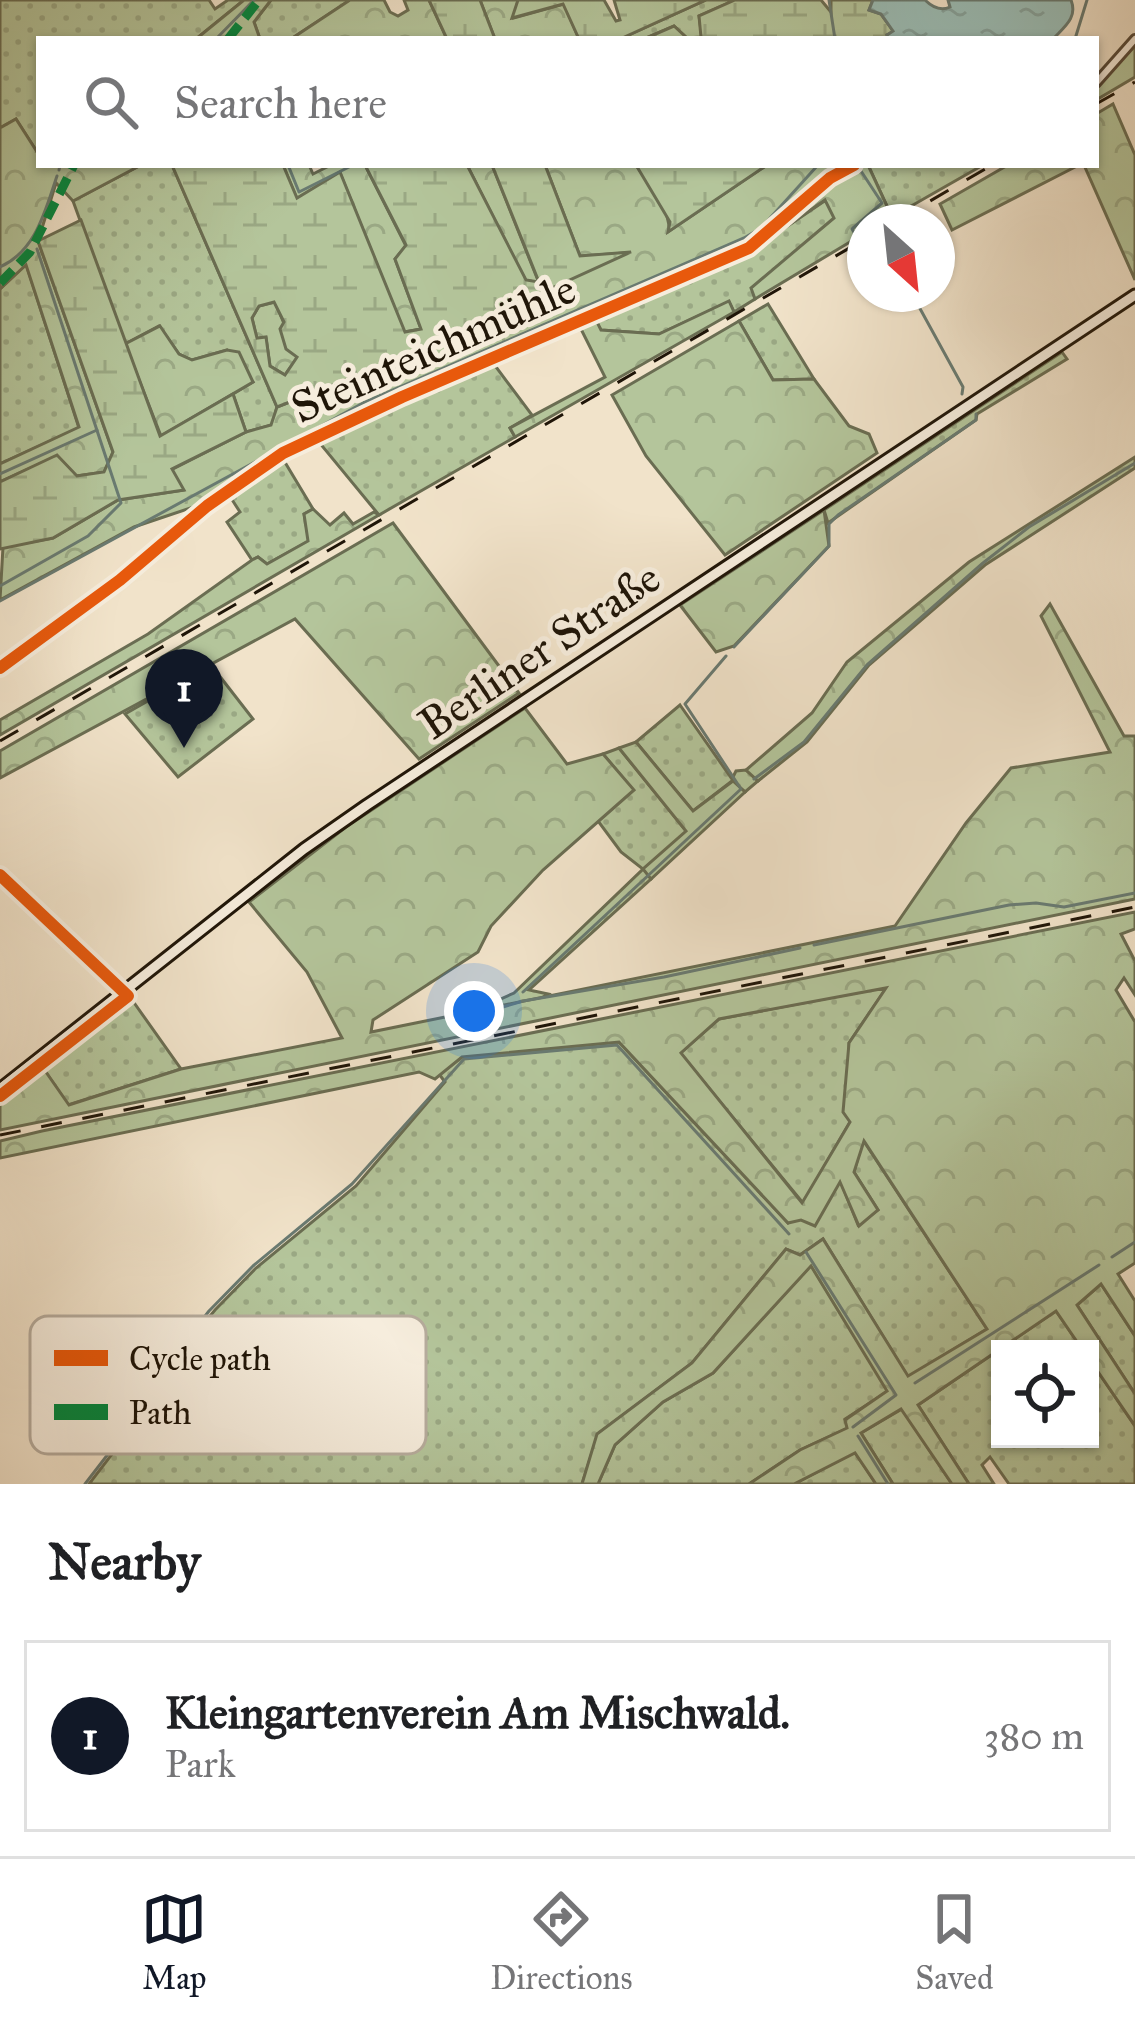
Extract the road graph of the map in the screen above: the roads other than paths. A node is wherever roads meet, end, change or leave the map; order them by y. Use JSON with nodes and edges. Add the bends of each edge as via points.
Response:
{"nodes":[{"id":1,"x":1135,"y":39,"type":"edge"},
{"id":2,"x":1099,"y":80,"type":"edge"},
{"id":3,"x":848,"y":168,"type":"edge"},
{"id":4,"x":1135,"y":295,"type":"edge"},
{"id":5,"x":0,"y":668,"type":"edge"},
{"id":6,"x":0,"y":875,"type":"edge"},
{"id":7,"x":123,"y":992,"type":"junction"},
{"id":8,"x":0,"y":1089,"type":"edge"}],
"edges":[{"from":1,"to":2,"type":"street"},
{"from":3,"to":5,"type":"street","name":"Steinteichmühle","via":[[749,248],[283,453]]},
{"from":4,"to":7,"type":"main road","name":"Berliner Straße","via":[[367,805]]},
{"from":6,"to":7,"type":"street"},
{"from":7,"to":8,"type":"main road","name":"Berliner Straße"}]}
